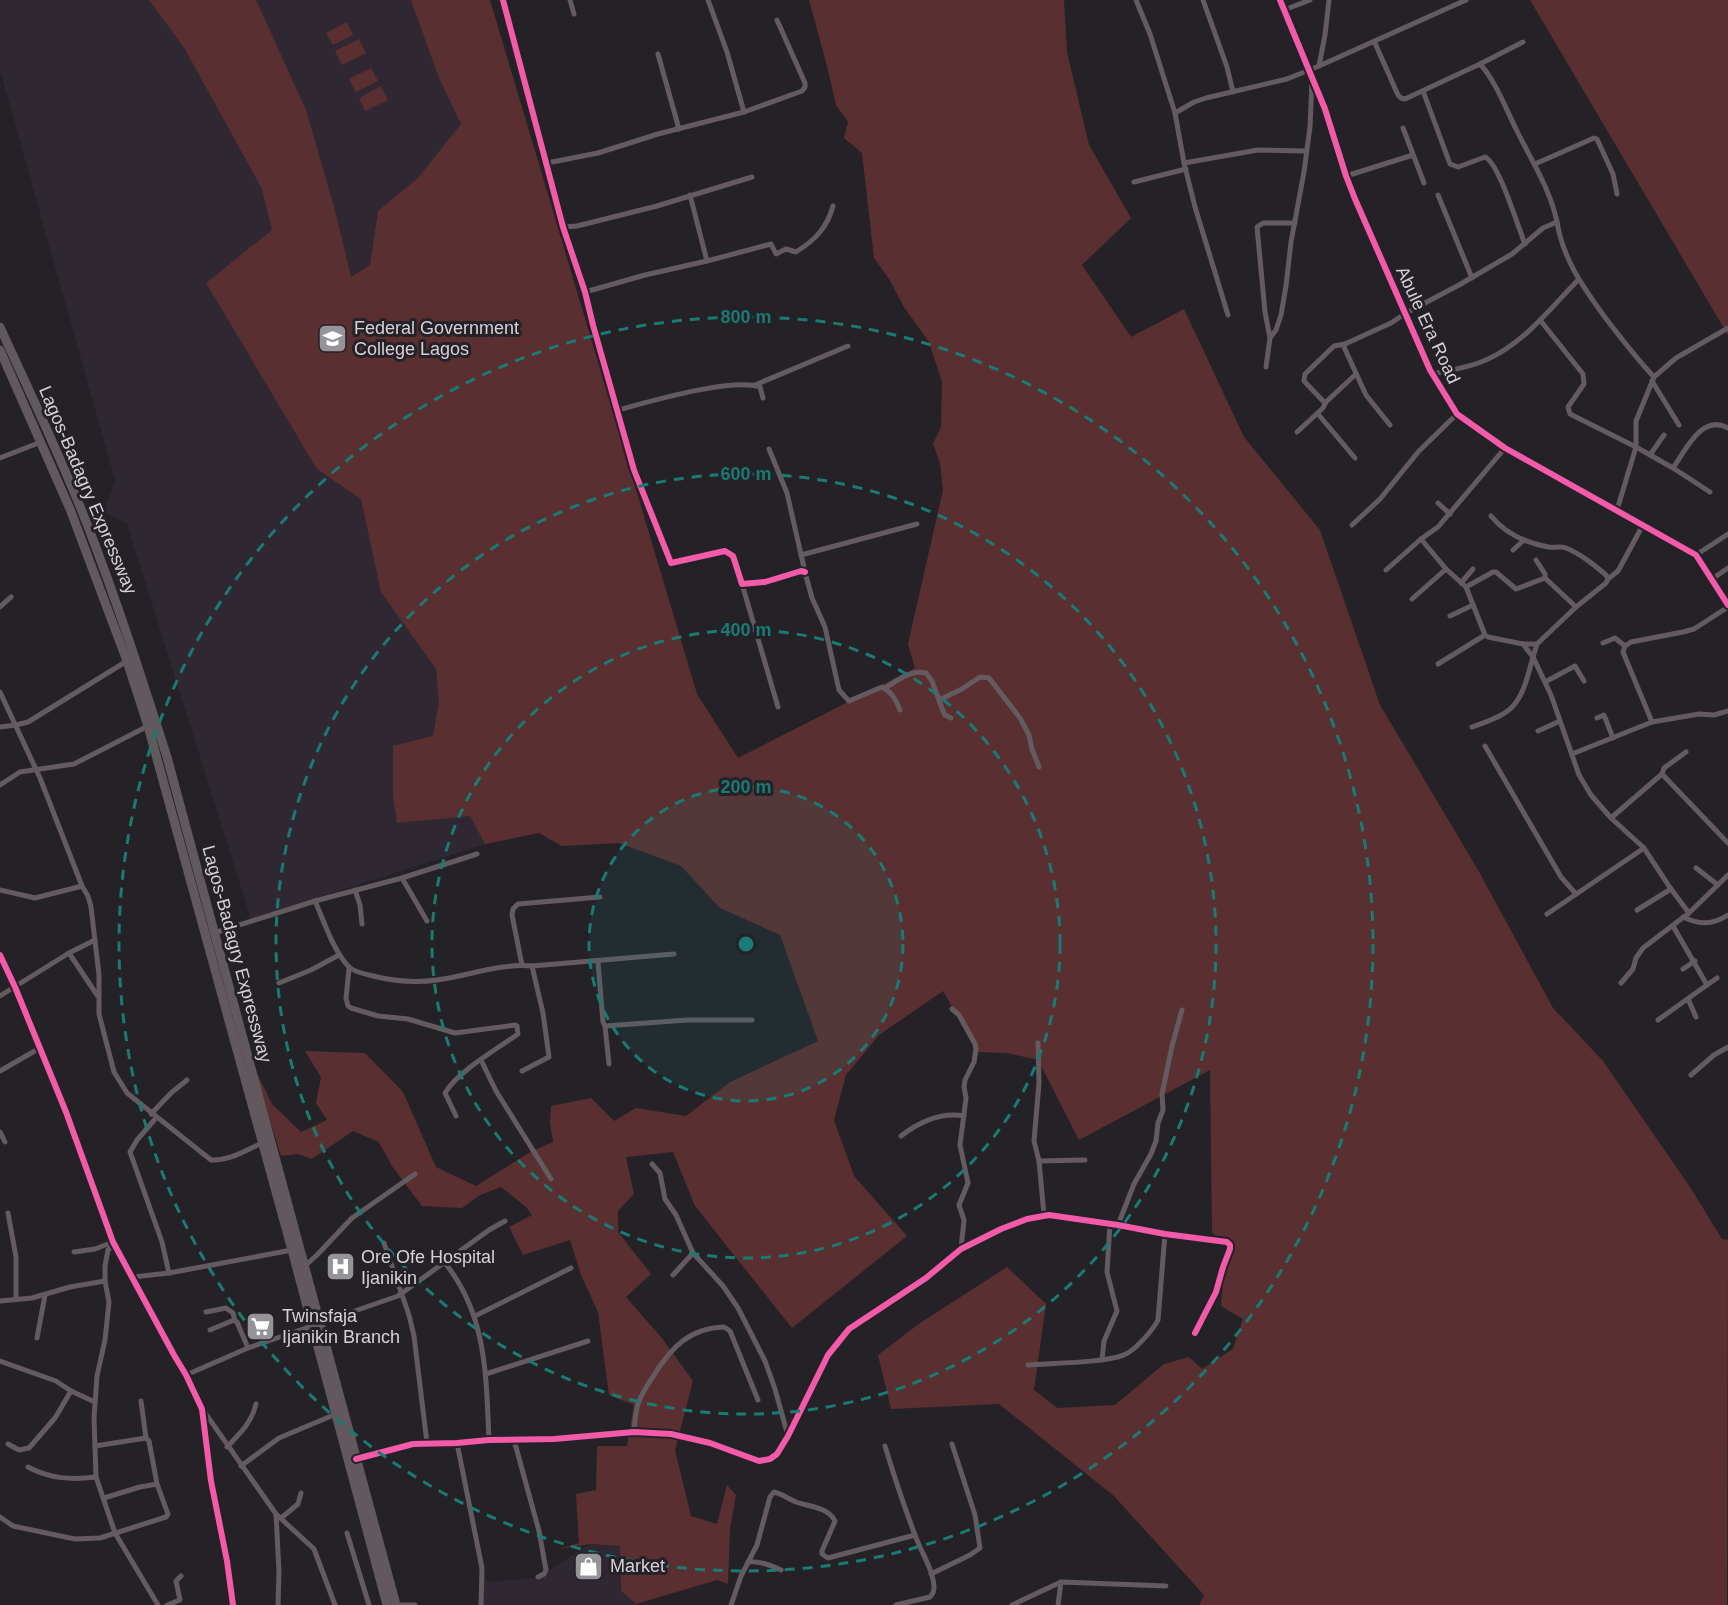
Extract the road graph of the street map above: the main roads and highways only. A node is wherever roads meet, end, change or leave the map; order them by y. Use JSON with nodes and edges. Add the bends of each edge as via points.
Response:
{"nodes":[{"id":1,"x":0,"y":327,"type":"edge"},
{"id":2,"x":0,"y":350,"type":"edge"},
{"id":3,"x":316,"y":1325,"type":"junction"},
{"id":4,"x":387,"y":1605,"type":"edge"},
{"id":5,"x":396,"y":1605,"type":"edge"}],
"edges":[{"from":1,"to":3,"type":"highway","name":"Lagos-Badagry Expressway","via":[[86,521],[167,757],[305,1266]]},
{"from":2,"to":3,"type":"highway","name":"Lagos-Badagry Expressway","via":[[70,509],[128,661]]},
{"from":3,"to":4,"type":"highway","name":"Lagos-Badagry Expressway"},
{"from":3,"to":5,"type":"highway","name":"Lagos-Badagry Expressway"}]}
